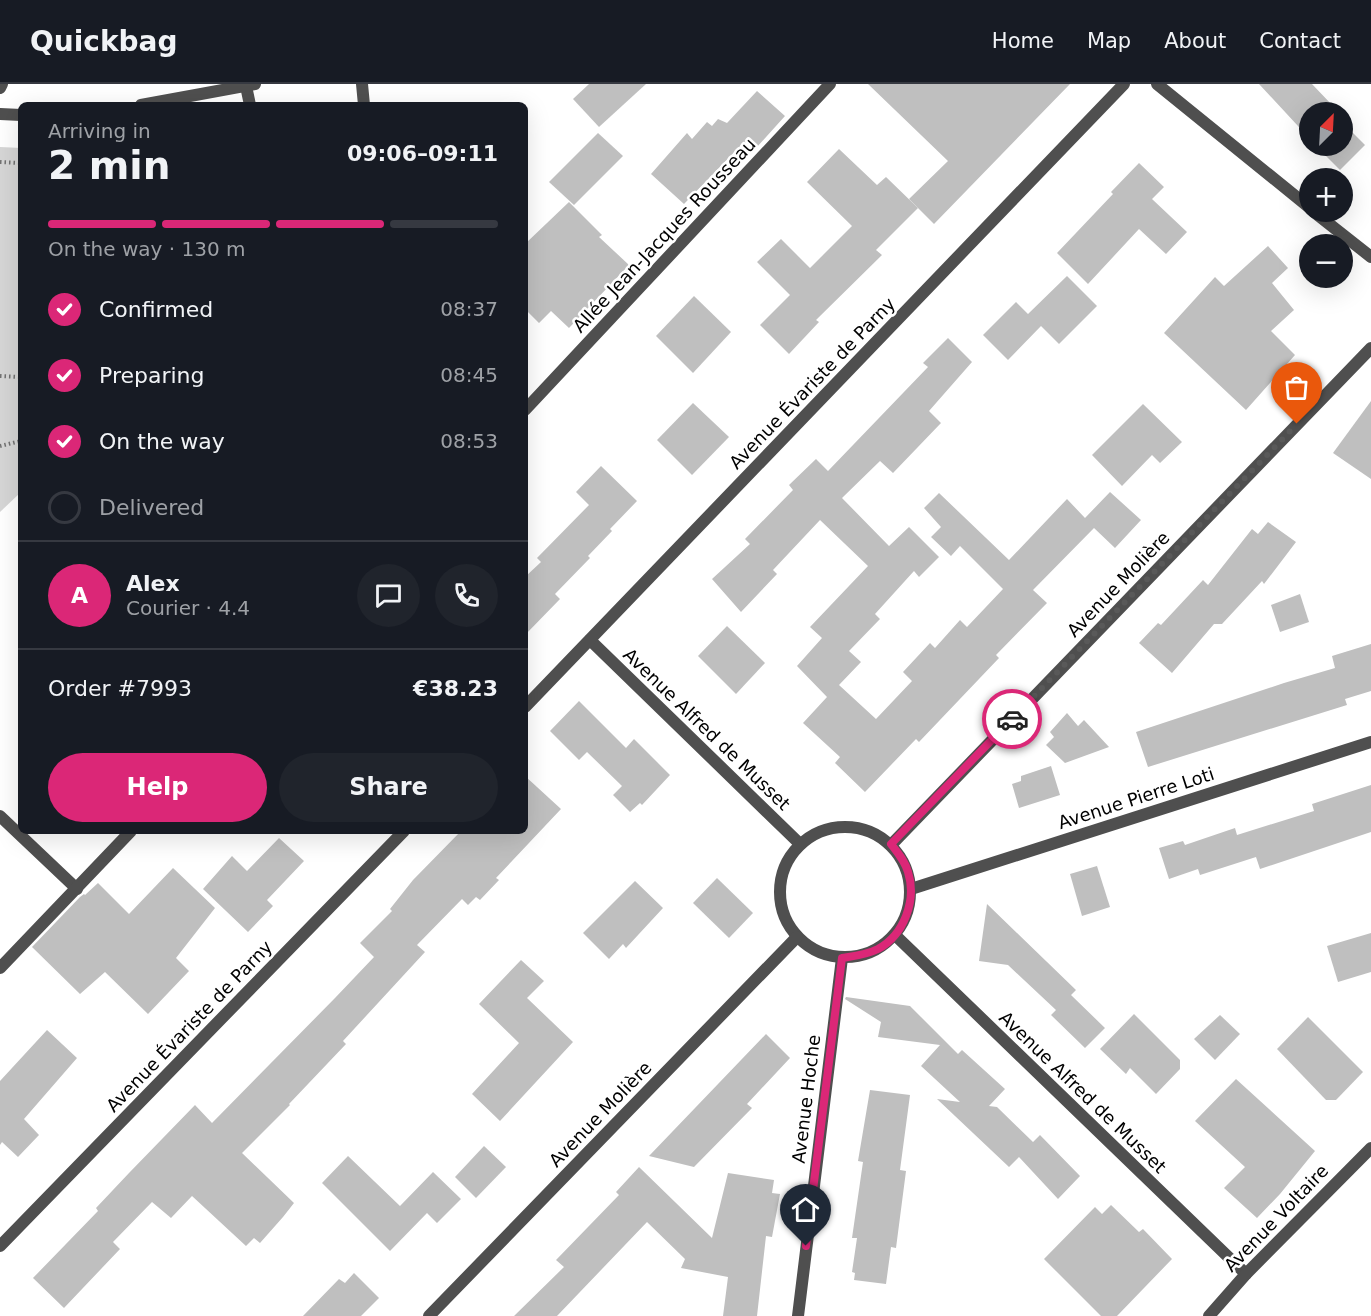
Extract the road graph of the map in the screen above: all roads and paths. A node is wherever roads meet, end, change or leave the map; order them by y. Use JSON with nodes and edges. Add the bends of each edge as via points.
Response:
{"nodes":[{"id":1,"x":2,"y":84,"type":"edge"},
{"id":2,"x":362,"y":84,"type":"edge"},
{"id":3,"x":830,"y":84,"type":"edge"},
{"id":4,"x":1124,"y":84,"type":"edge"},
{"id":5,"x":1157,"y":84,"type":"edge"},
{"id":6,"x":251,"y":85,"type":"edge"},
{"id":7,"x":0,"y":88,"type":"edge"},
{"id":8,"x":158,"y":102,"type":"edge"},
{"id":9,"x":250,"y":102,"type":"edge"},
{"id":10,"x":364,"y":102,"type":"edge"},
{"id":11,"x":0,"y":114,"type":"edge"},
{"id":12,"x":18,"y":115,"type":"edge"},
{"id":13,"x":0,"y":162,"type":"edge"},
{"id":14,"x":18,"y":163,"type":"edge"},
{"id":15,"x":1299,"y":199,"type":"edge"},
{"id":16,"x":1327,"y":222,"type":"edge"},
{"id":17,"x":1371,"y":257,"type":"edge"},
{"id":18,"x":1371,"y":348,"type":"edge"},
{"id":19,"x":0,"y":376,"type":"edge"},
{"id":20,"x":18,"y":377,"type":"edge"},
{"id":21,"x":528,"y":407,"type":"edge"},
{"id":22,"x":18,"y":442,"type":"edge"},
{"id":23,"x":0,"y":446,"type":"edge"},
{"id":24,"x":590,"y":640,"type":"junction"},
{"id":25,"x":528,"y":704,"type":"edge"},
{"id":26,"x":1371,"y":742,"type":"edge"},
{"id":27,"x":0,"y":816,"type":"edge"},
{"id":28,"x":18,"y":833,"type":"edge"},
{"id":29,"x":19,"y":834,"type":"edge"},
{"id":30,"x":128,"y":834,"type":"edge"},
{"id":31,"x":402,"y":834,"type":"edge"},
{"id":32,"x":800,"y":844,"type":"junction"},
{"id":33,"x":891,"y":844,"type":"junction"},
{"id":34,"x":77,"y":889,"type":"junction"},
{"id":35,"x":911,"y":889,"type":"junction"},
{"id":36,"x":895,"y":935,"type":"junction"},
{"id":37,"x":797,"y":937,"type":"junction"},
{"id":38,"x":842,"y":958,"type":"junction"},
{"id":39,"x":0,"y":968,"type":"edge"},
{"id":40,"x":1371,"y":1148,"type":"edge"},
{"id":41,"x":0,"y":1246,"type":"edge"},
{"id":42,"x":1246,"y":1274,"type":"junction"},
{"id":43,"x":1214,"y":1314,"type":"edge"},
{"id":44,"x":429,"y":1316,"type":"edge"},
{"id":45,"x":798,"y":1316,"type":"edge"}],
"edges":[{"from":1,"to":7,"type":"street"},
{"from":2,"to":10,"type":"street"},
{"from":3,"to":21,"type":"street","name":"Allée Jean-Jacques Rousseau"},
{"from":4,"to":24,"type":"street","name":"Avenue Évariste de Parny"},
{"from":5,"to":15,"type":"street"},
{"from":6,"to":8,"type":"street"},
{"from":6,"to":9,"type":"street"},
{"from":11,"to":12,"type":"street"},
{"from":13,"to":14,"type":"path"},
{"from":16,"to":17,"type":"street"},
{"from":18,"to":33,"type":"street","name":"Avenue Molière"},
{"from":19,"to":20,"type":"path"},
{"from":22,"to":23,"type":"path"},
{"from":24,"to":25,"type":"street","name":"Avenue Évariste de Parny"},
{"from":24,"to":32,"type":"street","name":"Avenue Alfred de Musset"},
{"from":26,"to":35,"type":"street","name":"Avenue Pierre Loti"},
{"from":27,"to":28,"type":"street"},
{"from":29,"to":34,"type":"street"},
{"from":30,"to":34,"type":"street"},
{"from":31,"to":41,"type":"street","name":"Avenue Évariste de Parny"},
{"from":32,"to":33,"type":"street","via":[[835,827],[855,827]]},
{"from":32,"to":37,"type":"street","via":[[787,860],[780,880],[780,900]]},
{"from":33,"to":35,"type":"street","via":[[908,872]]},
{"from":34,"to":39,"type":"street"},
{"from":35,"to":36,"type":"street","via":[[910,906]]},
{"from":36,"to":38,"type":"street","via":[[862,956]]},
{"from":36,"to":42,"type":"street","name":"Avenue Alfred de Musset"},
{"from":37,"to":38,"type":"street","via":[[810,948]]},
{"from":37,"to":44,"type":"street","name":"Avenue Molière"},
{"from":38,"to":45,"type":"street","name":"Avenue Hoche"},
{"from":40,"to":42,"type":"street","name":"Avenue Voltaire"},
{"from":42,"to":43,"type":"street","name":"Avenue Voltaire"}]}
